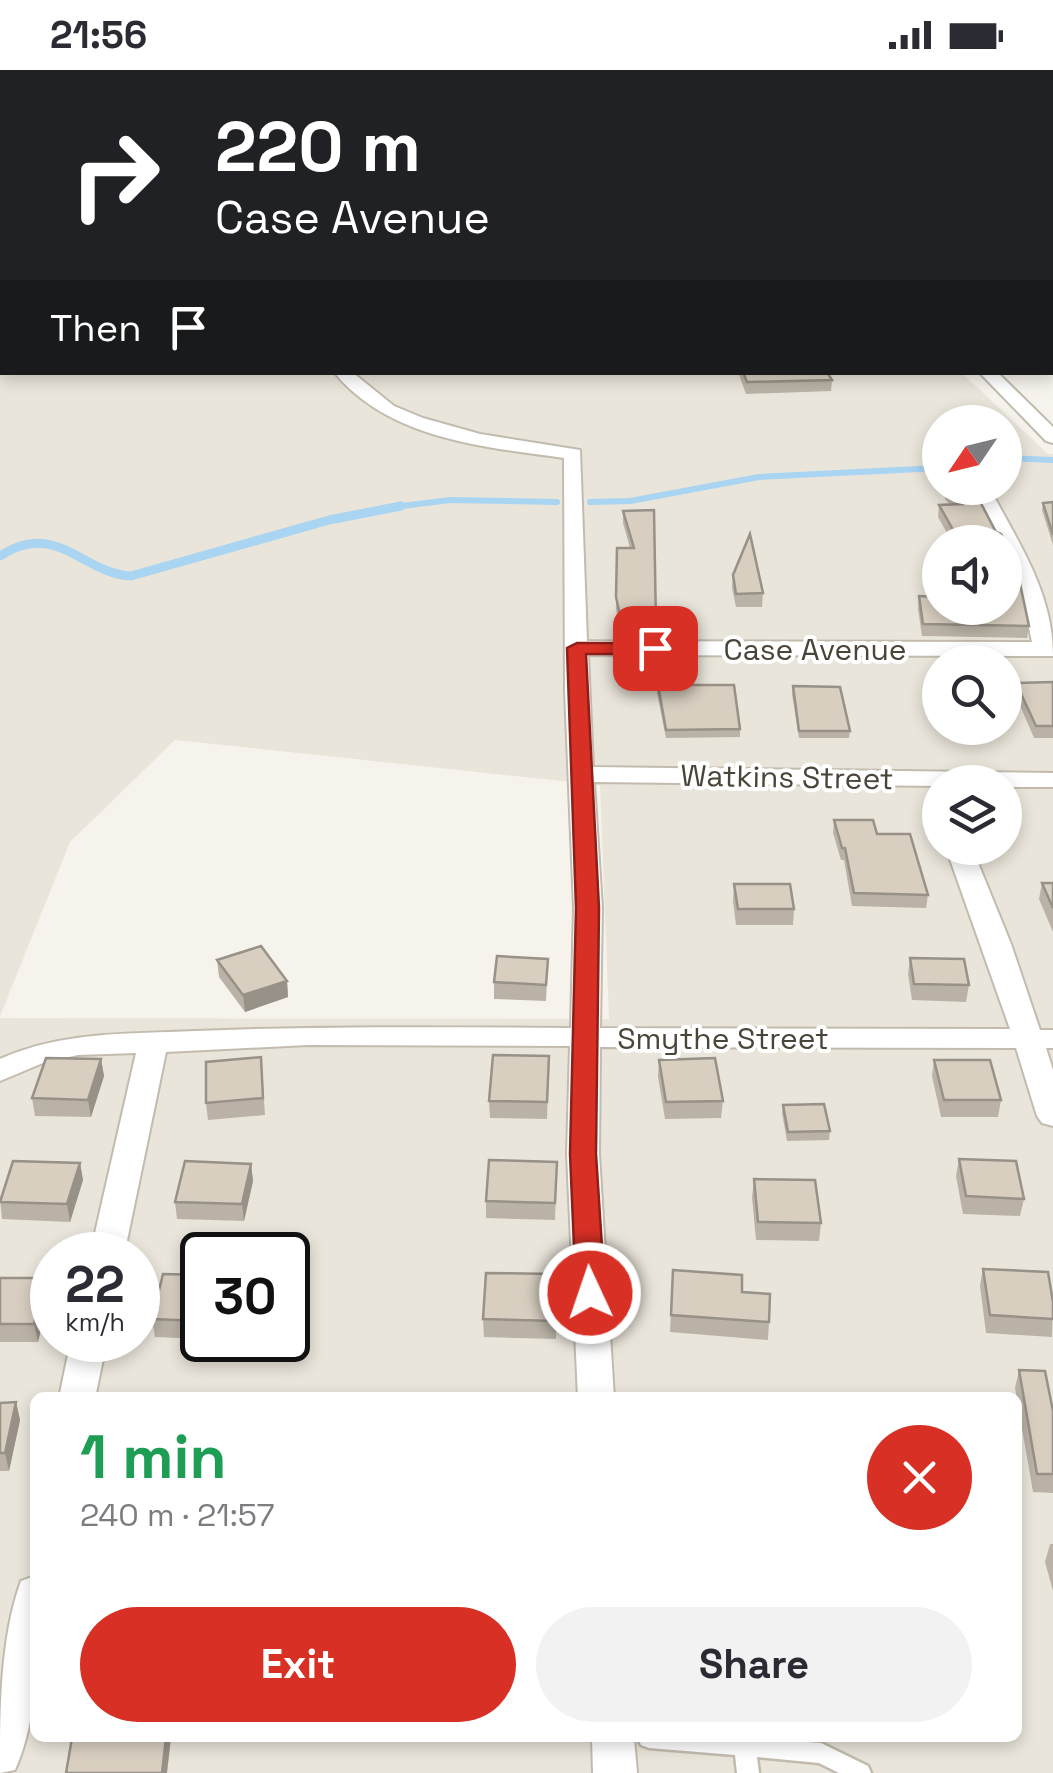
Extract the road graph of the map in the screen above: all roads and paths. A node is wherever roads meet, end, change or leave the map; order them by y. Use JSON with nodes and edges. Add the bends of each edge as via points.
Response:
{"nodes":[{"id":1,"x":345,"y":375,"type":"edge"},
{"id":2,"x":990,"y":375,"type":"edge"},
{"id":3,"x":1053,"y":438,"type":"edge"},
{"id":4,"x":989,"y":505,"type":"edge"},
{"id":5,"x":577,"y":648,"type":"junction"},
{"id":6,"x":1049,"y":649,"type":"edge"},
{"id":7,"x":581,"y":774,"type":"junction"},
{"id":8,"x":1053,"y":780,"type":"edge"},
{"id":9,"x":1022,"y":783,"type":"edge"},
{"id":10,"x":922,"y":789,"type":"edge"},
{"id":11,"x":965,"y":865,"type":"edge"},
{"id":12,"x":585,"y":1038,"type":"junction"},
{"id":13,"x":1040,"y":1039,"type":"edge"},
{"id":14,"x":153,"y":1043,"type":"junction"},
{"id":15,"x":0,"y":1071,"type":"edge"},
{"id":16,"x":1053,"y":1116,"type":"edge"},
{"id":17,"x":112,"y":1232,"type":"edge"},
{"id":18,"x":84,"y":1362,"type":"edge"},
{"id":19,"x":78,"y":1392,"type":"edge"},
{"id":20,"x":596,"y":1392,"type":"edge"},
{"id":21,"x":30,"y":1615,"type":"edge"},
{"id":22,"x":613,"y":1742,"type":"edge"},
{"id":23,"x":697,"y":1742,"type":"edge"},
{"id":24,"x":745,"y":1746,"type":"junction"},
{"id":25,"x":0,"y":1756,"type":"edge"},
{"id":26,"x":615,"y":1773,"type":"edge"},
{"id":27,"x":748,"y":1773,"type":"edge"},
{"id":28,"x":860,"y":1773,"type":"edge"}],
"edges":[{"from":1,"to":5,"type":"street","via":[[363,396],[404,418],[573,454]]},
{"from":2,"to":3,"type":"street"},
{"from":4,"to":6,"type":"street","via":[[1031,585]]},
{"from":5,"to":6,"type":"street","name":"Case Avenue"},
{"from":5,"to":7,"type":"street"},
{"from":7,"to":10,"type":"street","name":"Watkins Street"},
{"from":7,"to":12,"type":"street"},
{"from":8,"to":9,"type":"street","name":"Watkins Street"},
{"from":11,"to":13,"type":"street"},
{"from":12,"to":13,"type":"street","name":"Smythe Street"},
{"from":12,"to":14,"type":"street","name":"Smythe Street","via":[[308,1036]]},
{"from":12,"to":20,"type":"street","via":[[583,1154]]},
{"from":13,"to":16,"type":"street"},
{"from":14,"to":15,"type":"street","name":"Smythe Street","via":[[55,1049]]},
{"from":14,"to":17,"type":"street"},
{"from":18,"to":19,"type":"street"},
{"from":21,"to":25,"type":"street"},
{"from":22,"to":26,"type":"street"},
{"from":23,"to":24,"type":"lane"},
{"from":24,"to":27,"type":"lane"},
{"from":24,"to":28,"type":"lane","via":[[822,1753]]}]}
